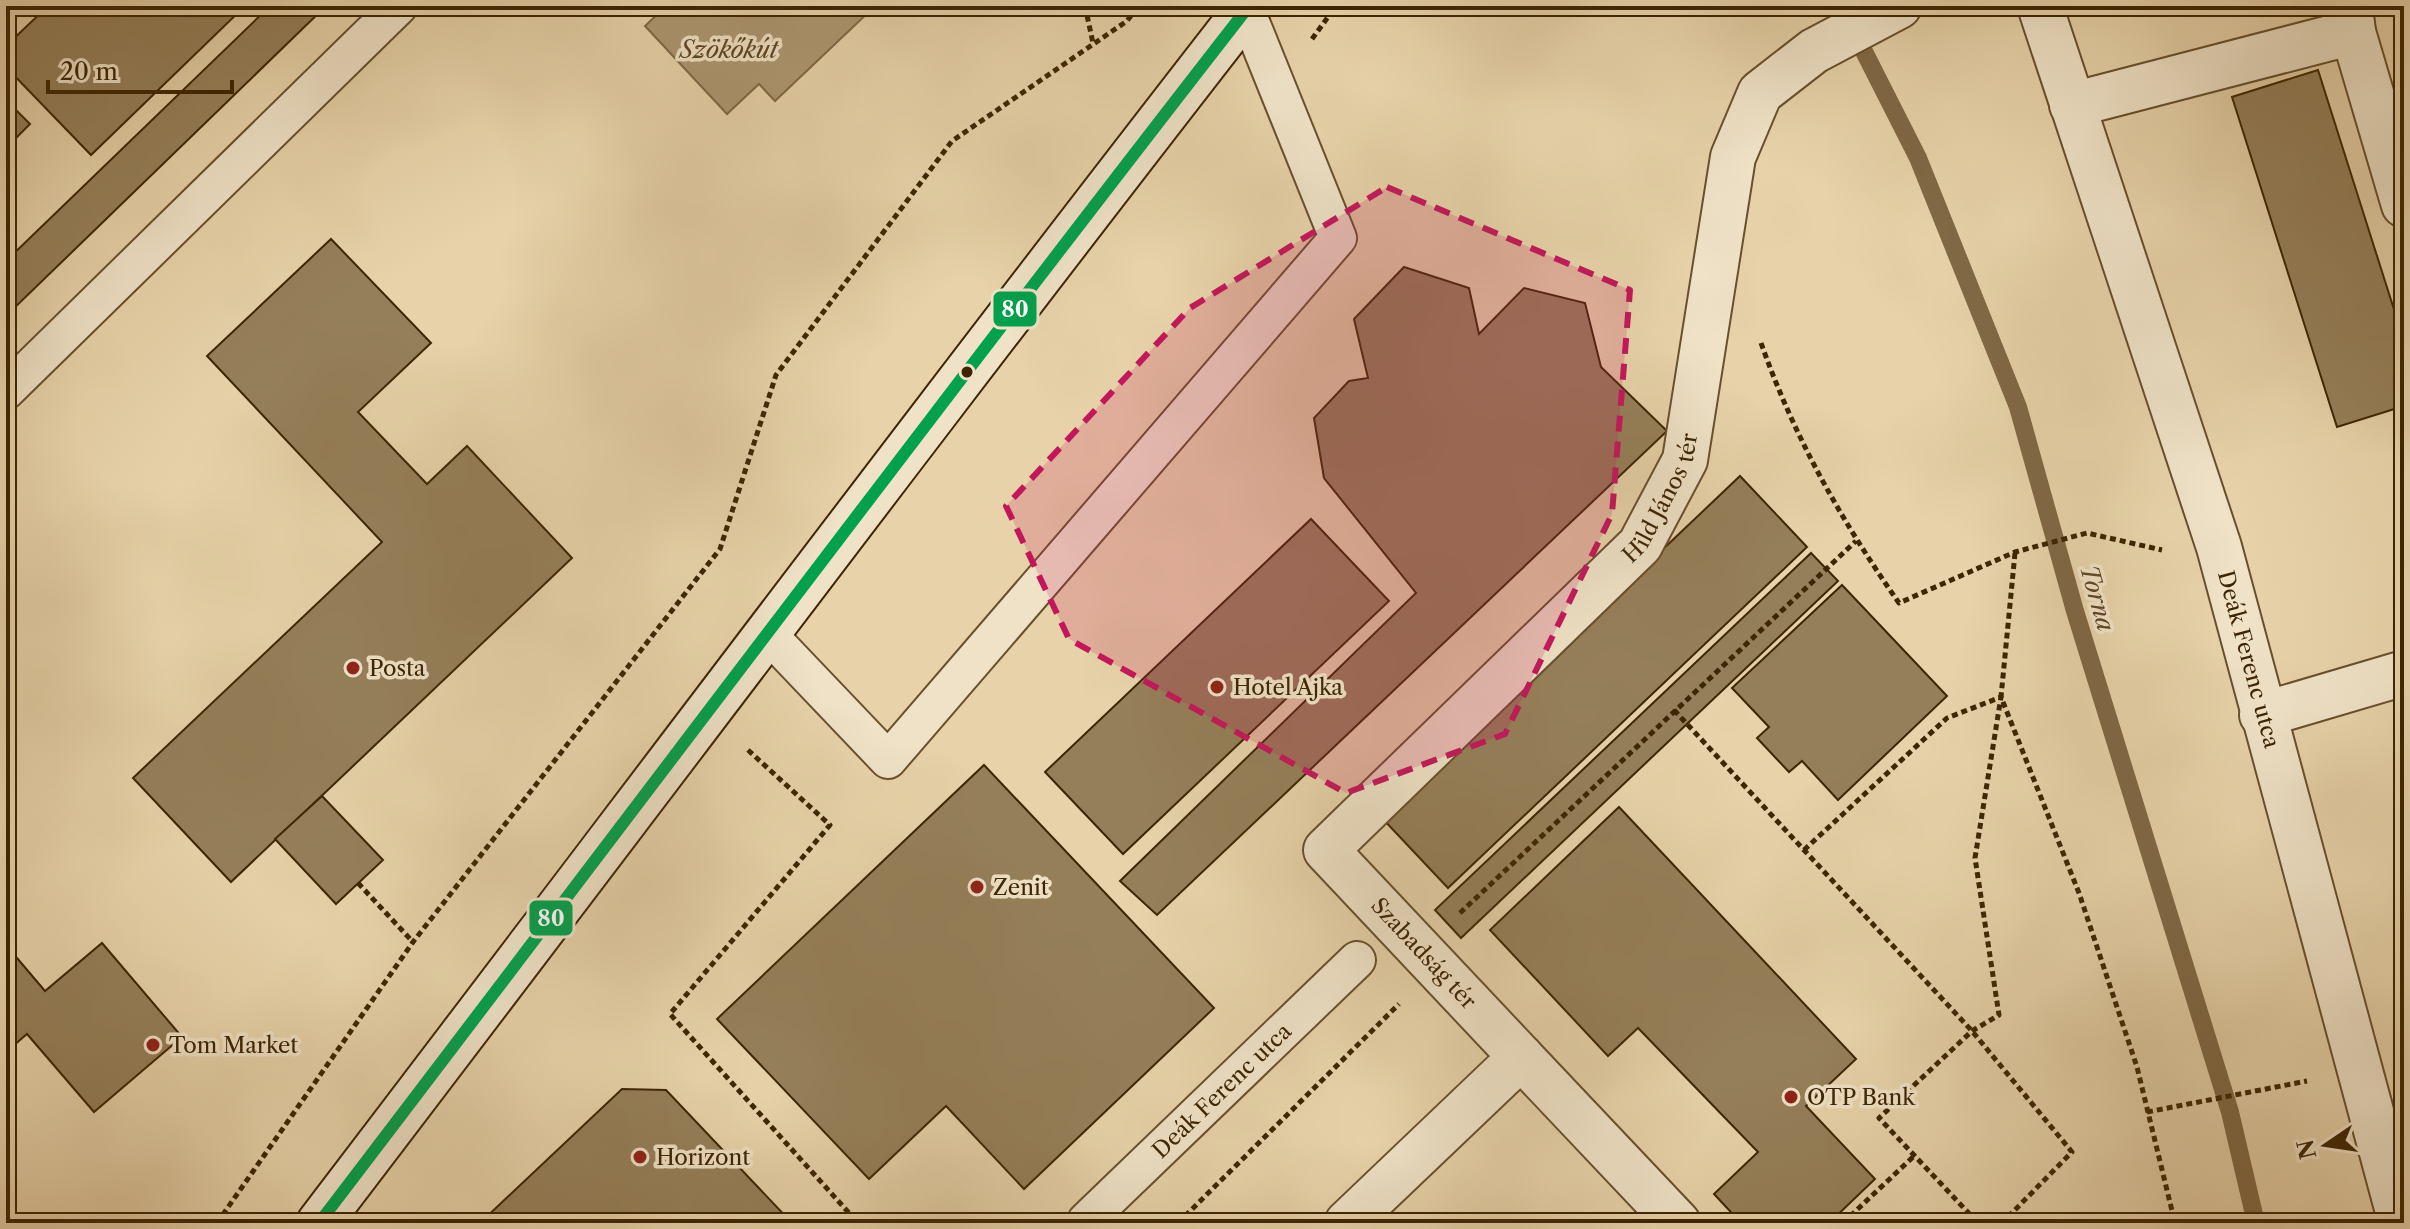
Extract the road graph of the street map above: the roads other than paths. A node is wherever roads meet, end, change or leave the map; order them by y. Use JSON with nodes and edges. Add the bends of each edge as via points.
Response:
{"nodes":[{"id":1,"x":399,"y":6,"type":"edge"},
{"id":2,"x":2040,"y":6,"type":"edge"},
{"id":3,"x":1897,"y":7,"type":"edge"},
{"id":4,"x":1248,"y":8,"type":"edge"},
{"id":5,"x":2352,"y":19,"type":"edge"},
{"id":6,"x":2072,"y":105,"type":"junction"},
{"id":7,"x":2404,"y":205,"type":"edge"},
{"id":8,"x":6,"y":391,"type":"edge"},
{"id":9,"x":766,"y":632,"type":"junction"},
{"id":10,"x":2404,"y":673,"type":"edge"},
{"id":11,"x":2262,"y":715,"type":"junction"},
{"id":12,"x":1326,"y":850,"type":"joint"},
{"id":13,"x":1357,"y":960,"type":"dead end"},
{"id":14,"x":1521,"y":1057,"type":"junction"},
{"id":15,"x":1086,"y":1221,"type":"dead end"},
{"id":16,"x":319,"y":1223,"type":"edge"},
{"id":17,"x":1347,"y":1223,"type":"edge"},
{"id":18,"x":1678,"y":1223,"type":"edge"},
{"id":19,"x":2401,"y":1223,"type":"edge"}],
"edges":[{"from":1,"to":8,"type":"lane"},
{"from":2,"to":6,"type":"street","name":"Deák Ferenc utca"},
{"from":3,"to":12,"type":"street","name":"Hild János tér","via":[[1814,51],[1760,93],[1733,157],[1685,460],[1640,545]]},
{"from":4,"to":9,"type":"street"},
{"from":4,"to":9,"type":"lane","via":[[1338,238],[888,760]]},
{"from":5,"to":6,"type":"street"},
{"from":5,"to":7,"type":"street"},
{"from":6,"to":11,"type":"street","name":"Deák Ferenc utca","via":[[2219,547]]},
{"from":9,"to":16,"type":"street"},
{"from":10,"to":11,"type":"street"},
{"from":11,"to":19,"type":"street","name":"Deák Ferenc utca"},
{"from":12,"to":14,"type":"street","name":"Szabadság tér"},
{"from":13,"to":15,"type":"lane","name":"Deák Ferenc utca"},
{"from":14,"to":17,"type":"street"},
{"from":14,"to":18,"type":"street","name":"Szabadság tér"}]}
